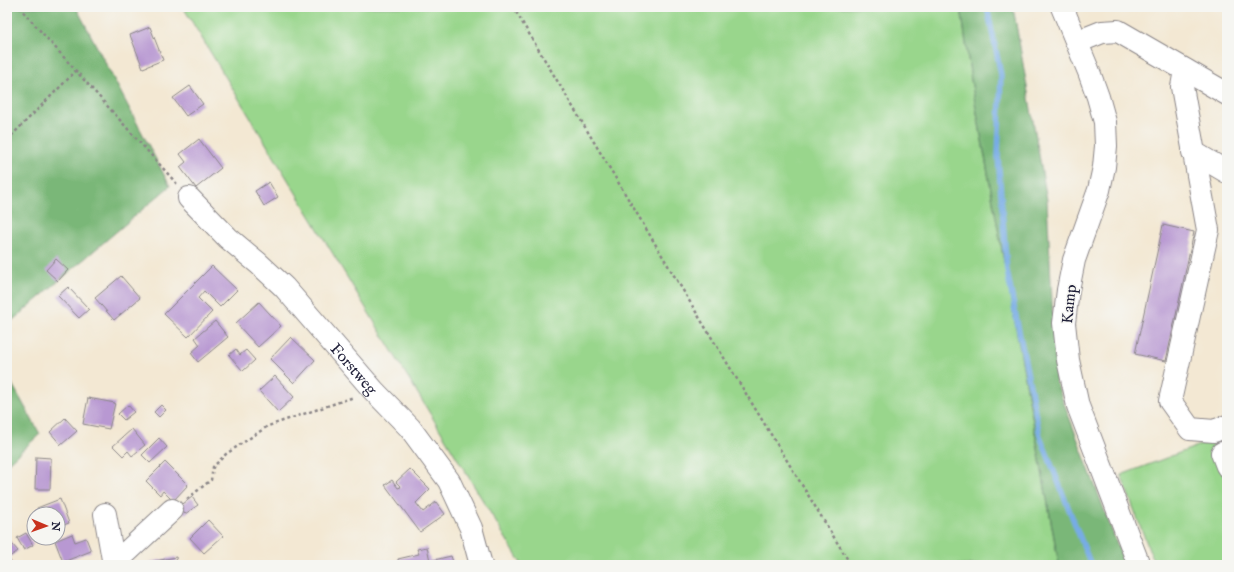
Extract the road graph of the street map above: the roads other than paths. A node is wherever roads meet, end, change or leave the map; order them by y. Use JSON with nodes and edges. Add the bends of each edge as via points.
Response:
{"nodes":[{"id":1,"x":1062,"y":7,"type":"edge"},
{"id":2,"x":1077,"y":42,"type":"junction"},
{"id":3,"x":1185,"y":70,"type":"junction"},
{"id":4,"x":1227,"y":94,"type":"edge"},
{"id":5,"x":1193,"y":152,"type":"junction"},
{"id":6,"x":1227,"y":172,"type":"edge"},
{"id":7,"x":189,"y":198,"type":"road end"},
{"id":8,"x":1227,"y":426,"type":"edge"},
{"id":9,"x":172,"y":510,"type":"road end"},
{"id":10,"x":104,"y":514,"type":"dead end"},
{"id":11,"x":114,"y":565,"type":"edge"},
{"id":12,"x":481,"y":565,"type":"edge"},
{"id":13,"x":1139,"y":565,"type":"edge"}],
"edges":[{"from":1,"to":2,"type":"street","name":"Kamp"},
{"from":2,"to":3,"type":"street","via":[[1102,32],[1118,31]]},
{"from":2,"to":13,"type":"street","name":"Kamp","via":[[1105,122],[1106,146],[1099,190],[1074,260],[1068,290],[1064,323],[1068,360],[1078,406]]},
{"from":3,"to":4,"type":"street"},
{"from":3,"to":5,"type":"street","via":[[1182,88]]},
{"from":5,"to":6,"type":"street"},
{"from":5,"to":8,"type":"street","via":[[1208,230],[1170,401],[1190,429],[1214,431]]},
{"from":7,"to":12,"type":"street","name":"Forstweg","via":[[228,238],[284,287],[374,391],[410,428],[449,481],[472,528]]},
{"from":9,"to":11,"type":"street"},
{"from":10,"to":11,"type":"street"}]}
